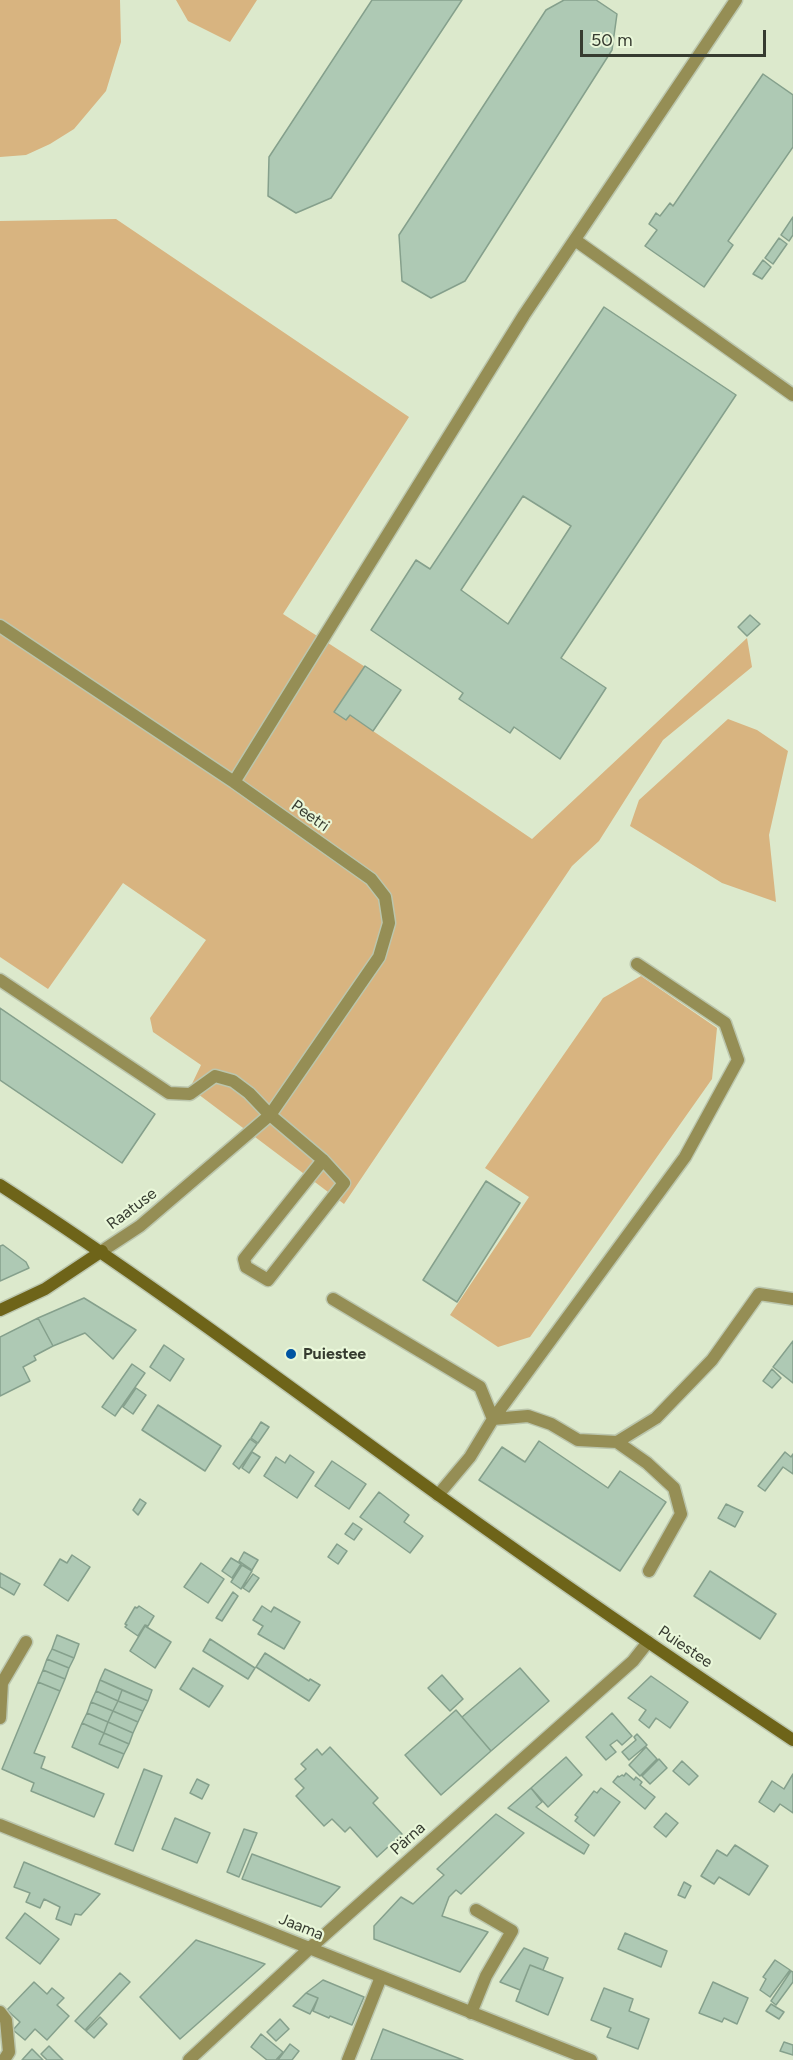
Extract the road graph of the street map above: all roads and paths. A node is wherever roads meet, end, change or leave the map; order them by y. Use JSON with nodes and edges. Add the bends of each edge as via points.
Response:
{"nodes":[{"id":1,"x":736,"y":0,"type":"edge"},
{"id":2,"x":575,"y":240,"type":"junction"},
{"id":3,"x":793,"y":395,"type":"edge"},
{"id":4,"x":0,"y":626,"type":"edge"},
{"id":5,"x":234,"y":782,"type":"junction"},
{"id":6,"x":638,"y":964,"type":"dead end"},
{"id":7,"x":0,"y":980,"type":"edge"},
{"id":8,"x":270,"y":1114,"type":"junction"},
{"id":9,"x":323,"y":1161,"type":"junction"},
{"id":10,"x":0,"y":1185,"type":"edge"},
{"id":11,"x":102,"y":1251,"type":"junction"},
{"id":12,"x":333,"y":1299,"type":"dead end"},
{"id":13,"x":793,"y":1299,"type":"edge"},
{"id":14,"x":0,"y":1310,"type":"edge"},
{"id":15,"x":493,"y":1419,"type":"junction"},
{"id":16,"x":617,"y":1442,"type":"junction"},
{"id":17,"x":438,"y":1495,"type":"junction"},
{"id":18,"x":649,"y":1571,"type":"dead end"},
{"id":19,"x":26,"y":1642,"type":"dead end"},
{"id":20,"x":648,"y":1642,"type":"junction"},
{"id":21,"x":0,"y":1718,"type":"edge"},
{"id":22,"x":793,"y":1740,"type":"edge"},
{"id":23,"x":0,"y":1825,"type":"edge"},
{"id":24,"x":477,"y":1910,"type":"dead end"},
{"id":25,"x":310,"y":1948,"type":"junction"},
{"id":26,"x":381,"y":1977,"type":"junction"},
{"id":27,"x":0,"y":2012,"type":"edge"},
{"id":28,"x":471,"y":2013,"type":"junction"},
{"id":29,"x":4,"y":2060,"type":"edge"},
{"id":30,"x":189,"y":2060,"type":"edge"},
{"id":31,"x":348,"y":2060,"type":"edge"},
{"id":32,"x":591,"y":2060,"type":"edge"}],
"edges":[{"from":1,"to":2,"type":"street"},
{"from":2,"to":3,"type":"street"},
{"from":2,"to":5,"type":"street"},
{"from":4,"to":5,"type":"street","name":"Peetri"},
{"from":5,"to":8,"type":"street","name":"Peetri","via":[[371,879],[385,897],[389,923],[378,957]]},
{"from":6,"to":15,"type":"street","via":[[725,1023],[738,1060],[685,1157]]},
{"from":7,"to":8,"type":"street","via":[[169,1093],[190,1094],[215,1076],[233,1081]]},
{"from":8,"to":9,"type":"street"},
{"from":8,"to":11,"type":"street","name":"Raatuse","via":[[140,1226]]},
{"from":9,"to":9,"type":"street","via":[[244,1259],[246,1267],[268,1280],[344,1183]]},
{"from":10,"to":11,"type":"main road","name":"Puiestee"},
{"from":11,"to":14,"type":"main road","name":"Raatuse","via":[[45,1289]]},
{"from":11,"to":17,"type":"main road","name":"Puiestee"},
{"from":12,"to":15,"type":"street","via":[[480,1387]]},
{"from":13,"to":16,"type":"street","via":[[759,1294],[712,1360],[656,1418]]},
{"from":15,"to":16,"type":"street","via":[[528,1416],[578,1440]]},
{"from":15,"to":17,"type":"street","via":[[470,1457]]},
{"from":16,"to":18,"type":"street","via":[[674,1488],[681,1514]]},
{"from":17,"to":20,"type":"main road","name":"Puiestee"},
{"from":19,"to":21,"type":"street","via":[[2,1683]]},
{"from":20,"to":22,"type":"main road","name":"Puiestee"},
{"from":20,"to":25,"type":"street","name":"Pärna","via":[[633,1661]]},
{"from":23,"to":25,"type":"street","name":"Jaama"},
{"from":24,"to":28,"type":"street","via":[[512,1931],[486,1976]]},
{"from":25,"to":26,"type":"street","name":"Jaama"},
{"from":25,"to":30,"type":"street","name":"Pärna"},
{"from":26,"to":28,"type":"street","name":"Jaama"},
{"from":26,"to":31,"type":"street"},
{"from":27,"to":29,"type":"street","via":[[6,2020],[9,2052]]},
{"from":28,"to":32,"type":"street","name":"Jaama"}]}
